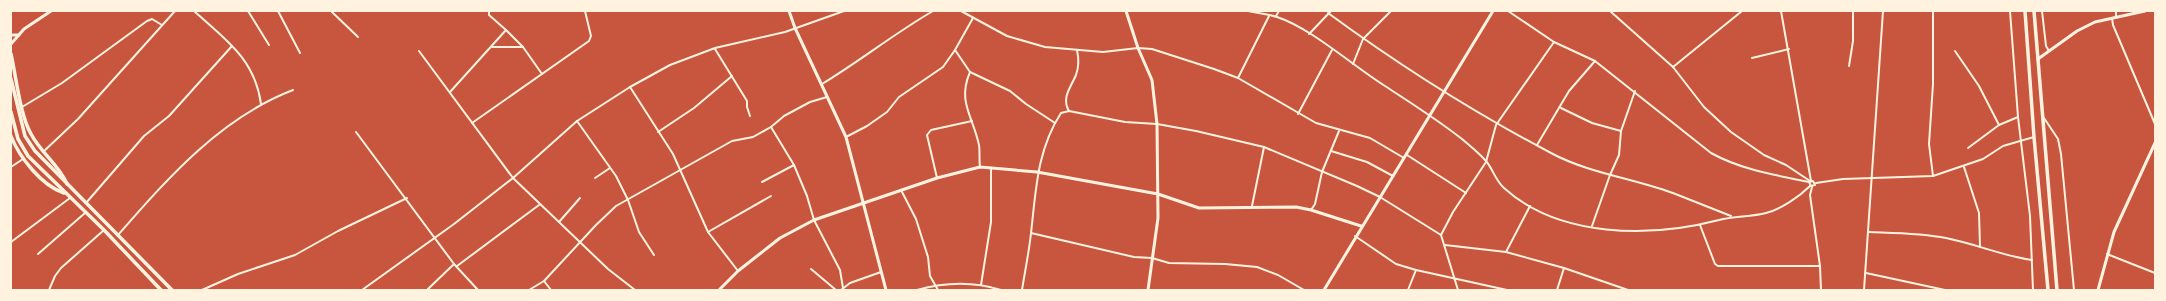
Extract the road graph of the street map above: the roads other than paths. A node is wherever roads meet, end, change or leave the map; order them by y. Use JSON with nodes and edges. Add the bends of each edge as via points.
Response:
{"nodes":[{"id":1,"x":51,"y":11,"type":"edge"},
{"id":2,"x":175,"y":11,"type":"edge"},
{"id":3,"x":194,"y":11,"type":"edge"},
{"id":4,"x":248,"y":11,"type":"edge"},
{"id":5,"x":278,"y":11,"type":"edge"},
{"id":6,"x":332,"y":11,"type":"edge"},
{"id":7,"x":490,"y":11,"type":"edge"},
{"id":8,"x":585,"y":11,"type":"edge"},
{"id":9,"x":789,"y":11,"type":"edge"},
{"id":10,"x":844,"y":11,"type":"edge"},
{"id":11,"x":933,"y":11,"type":"edge"},
{"id":12,"x":960,"y":11,"type":"edge"},
{"id":13,"x":1126,"y":11,"type":"edge"},
{"id":14,"x":1248,"y":11,"type":"edge"},
{"id":15,"x":1279,"y":11,"type":"edge"},
{"id":16,"x":1331,"y":11,"type":"edge"},
{"id":17,"x":1391,"y":11,"type":"edge"},
{"id":18,"x":1492,"y":11,"type":"edge"},
{"id":19,"x":1508,"y":11,"type":"edge"},
{"id":20,"x":1610,"y":11,"type":"edge"},
{"id":21,"x":1742,"y":11,"type":"edge"},
{"id":22,"x":1781,"y":11,"type":"edge"},
{"id":23,"x":1853,"y":11,"type":"edge"},
{"id":24,"x":1883,"y":11,"type":"edge"},
{"id":25,"x":1933,"y":11,"type":"edge"},
{"id":26,"x":2010,"y":11,"type":"edge"},
{"id":27,"x":2025,"y":11,"type":"edge"},
{"id":28,"x":2034,"y":11,"type":"edge"},
{"id":29,"x":2042,"y":11,"type":"edge"},
{"id":30,"x":2116,"y":11,"type":"edge"},
{"id":31,"x":2145,"y":11,"type":"edge"},
{"id":32,"x":1328,"y":13,"type":"junction"},
{"id":33,"x":1268,"y":16,"type":"junction"},
{"id":34,"x":1276,"y":16,"type":"junction"},
{"id":35,"x":2116,"y":17,"type":"junction"},
{"id":36,"x":973,"y":18,"type":"junction"},
{"id":37,"x":2112,"y":18,"type":"junction"},
{"id":38,"x":162,"y":25,"type":"junction"},
{"id":39,"x":795,"y":28,"type":"junction"},
{"id":40,"x":506,"y":30,"type":"junction"},
{"id":41,"x":1309,"y":34,"type":"junction"},
{"id":42,"x":11,"y":35,"type":"edge"},
{"id":43,"x":19,"y":36,"type":"junction"},
{"id":44,"x":358,"y":37,"type":"dead end"},
{"id":45,"x":1364,"y":39,"type":"junction"},
{"id":46,"x":1554,"y":42,"type":"junction"},
{"id":47,"x":11,"y":44,"type":"edge"},
{"id":48,"x":269,"y":45,"type":"dead end"},
{"id":49,"x":232,"y":46,"type":"junction"},
{"id":50,"x":491,"y":47,"type":"junction"},
{"id":51,"x":523,"y":47,"type":"junction"},
{"id":52,"x":715,"y":48,"type":"junction"},
{"id":53,"x":1138,"y":48,"type":"junction"},
{"id":54,"x":1789,"y":49,"type":"junction"},
{"id":55,"x":955,"y":50,"type":"junction"},
{"id":56,"x":1077,"y":50,"type":"junction"},
{"id":57,"x":1332,"y":50,"type":"junction"},
{"id":58,"x":419,"y":51,"type":"dead end"},
{"id":59,"x":1955,"y":51,"type":"dead end"},
{"id":60,"x":2049,"y":51,"type":"junction"},
{"id":61,"x":300,"y":53,"type":"dead end"},
{"id":62,"x":11,"y":54,"type":"edge"},
{"id":63,"x":1752,"y":58,"type":"dead end"},
{"id":64,"x":2038,"y":59,"type":"junction"},
{"id":65,"x":1595,"y":62,"type":"junction"},
{"id":66,"x":1353,"y":64,"type":"junction"},
{"id":67,"x":1849,"y":66,"type":"dead end"},
{"id":68,"x":1673,"y":67,"type":"junction"},
{"id":69,"x":970,"y":72,"type":"junction"},
{"id":70,"x":542,"y":74,"type":"junction"},
{"id":71,"x":732,"y":76,"type":"junction"},
{"id":72,"x":1238,"y":78,"type":"junction"},
{"id":73,"x":11,"y":79,"type":"edge"},
{"id":74,"x":821,"y":85,"type":"junction"},
{"id":75,"x":630,"y":87,"type":"junction"},
{"id":76,"x":293,"y":90,"type":"dead end"},
{"id":77,"x":1635,"y":91,"type":"junction"},
{"id":78,"x":450,"y":92,"type":"junction"},
{"id":79,"x":1443,"y":92,"type":"junction"},
{"id":80,"x":827,"y":97,"type":"junction"},
{"id":81,"x":261,"y":104,"type":"junction"},
{"id":82,"x":22,"y":107,"type":"junction"},
{"id":83,"x":1560,"y":107,"type":"junction"},
{"id":84,"x":2042,"y":109,"type":"junction"},
{"id":85,"x":2033,"y":110,"type":"junction"},
{"id":86,"x":1069,"y":111,"type":"junction"},
{"id":87,"x":11,"y":112,"type":"edge"},
{"id":88,"x":1298,"y":114,"type":"junction"},
{"id":89,"x":1430,"y":115,"type":"junction"},
{"id":90,"x":750,"y":116,"type":"dead end"},
{"id":91,"x":2018,"y":117,"type":"junction"},
{"id":92,"x":2043,"y":117,"type":"junction"},
{"id":93,"x":577,"y":121,"type":"junction"},
{"id":94,"x":972,"y":121,"type":"junction"},
{"id":95,"x":472,"y":123,"type":"junction"},
{"id":96,"x":1055,"y":123,"type":"junction"},
{"id":97,"x":1157,"y":124,"type":"junction"},
{"id":98,"x":1496,"y":124,"type":"junction"},
{"id":99,"x":2155,"y":124,"type":"edge"},
{"id":100,"x":1999,"y":125,"type":"junction"},
{"id":101,"x":771,"y":127,"type":"junction"},
{"id":102,"x":1339,"y":131,"type":"junction"},
{"id":103,"x":1621,"y":131,"type":"junction"},
{"id":104,"x":356,"y":132,"type":"dead end"},
{"id":105,"x":658,"y":132,"type":"junction"},
{"id":106,"x":11,"y":136,"type":"edge"},
{"id":107,"x":846,"y":137,"type":"junction"},
{"id":108,"x":2034,"y":137,"type":"junction"},
{"id":109,"x":2021,"y":139,"type":"junction"},
{"id":110,"x":12,"y":141,"type":"edge"},
{"id":111,"x":2155,"y":143,"type":"edge"},
{"id":112,"x":1537,"y":145,"type":"junction"},
{"id":113,"x":1264,"y":148,"type":"junction"},
{"id":114,"x":1968,"y":148,"type":"dead end"},
{"id":115,"x":1330,"y":151,"type":"junction"},
{"id":116,"x":42,"y":153,"type":"junction"},
{"id":117,"x":1405,"y":156,"type":"junction"},
{"id":118,"x":24,"y":158,"type":"junction"},
{"id":119,"x":1486,"y":162,"type":"junction"},
{"id":120,"x":794,"y":165,"type":"junction"},
{"id":121,"x":1964,"y":166,"type":"junction"},
{"id":122,"x":11,"y":167,"type":"edge"},
{"id":123,"x":980,"y":167,"type":"junction"},
{"id":124,"x":991,"y":167,"type":"junction"},
{"id":125,"x":610,"y":168,"type":"junction"},
{"id":126,"x":681,"y":170,"type":"junction"},
{"id":127,"x":1037,"y":172,"type":"junction"},
{"id":128,"x":1322,"y":172,"type":"junction"},
{"id":129,"x":1610,"y":175,"type":"junction"},
{"id":130,"x":1393,"y":176,"type":"junction"},
{"id":131,"x":1933,"y":176,"type":"junction"},
{"id":132,"x":513,"y":178,"type":"junction"},
{"id":133,"x":595,"y":178,"type":"dead end"},
{"id":134,"x":937,"y":178,"type":"junction"},
{"id":135,"x":1871,"y":178,"type":"junction"},
{"id":136,"x":1810,"y":181,"type":"junction"},
{"id":137,"x":762,"y":182,"type":"dead end"},
{"id":138,"x":1815,"y":183,"type":"junction"},
{"id":139,"x":69,"y":186,"type":"junction"},
{"id":140,"x":1811,"y":186,"type":"junction"},
{"id":141,"x":901,"y":190,"type":"junction"},
{"id":142,"x":64,"y":193,"type":"junction"},
{"id":143,"x":1466,"y":193,"type":"junction"},
{"id":144,"x":1158,"y":194,"type":"junction"},
{"id":145,"x":771,"y":196,"type":"dead end"},
{"id":146,"x":70,"y":198,"type":"junction"},
{"id":147,"x":407,"y":198,"type":"junction"},
{"id":148,"x":580,"y":198,"type":"dead end"},
{"id":149,"x":1380,"y":198,"type":"junction"},
{"id":150,"x":628,"y":200,"type":"junction"},
{"id":151,"x":86,"y":203,"type":"junction"},
{"id":152,"x":864,"y":203,"type":"junction"},
{"id":153,"x":540,"y":205,"type":"junction"},
{"id":154,"x":1252,"y":206,"type":"junction"},
{"id":155,"x":1530,"y":206,"type":"junction"},
{"id":156,"x":1311,"y":210,"type":"junction"},
{"id":157,"x":85,"y":213,"type":"junction"},
{"id":158,"x":1732,"y":217,"type":"junction"},
{"id":159,"x":814,"y":220,"type":"junction"},
{"id":160,"x":559,"y":222,"type":"junction"},
{"id":161,"x":1700,"y":225,"type":"junction"},
{"id":162,"x":1361,"y":226,"type":"junction"},
{"id":163,"x":1592,"y":227,"type":"junction"},
{"id":164,"x":104,"y":230,"type":"junction"},
{"id":165,"x":708,"y":232,"type":"junction"},
{"id":166,"x":1870,"y":232,"type":"junction"},
{"id":167,"x":1031,"y":233,"type":"junction"},
{"id":168,"x":118,"y":235,"type":"junction"},
{"id":169,"x":1355,"y":236,"type":"junction"},
{"id":170,"x":1441,"y":236,"type":"junction"},
{"id":171,"x":435,"y":237,"type":"junction"},
{"id":172,"x":11,"y":242,"type":"edge"},
{"id":173,"x":580,"y":243,"type":"junction"},
{"id":174,"x":1444,"y":245,"type":"junction"},
{"id":175,"x":1980,"y":246,"type":"junction"},
{"id":176,"x":1506,"y":252,"type":"junction"},
{"id":177,"x":38,"y":254,"type":"dead end"},
{"id":178,"x":2107,"y":254,"type":"junction"},
{"id":179,"x":654,"y":255,"type":"dead end"},
{"id":180,"x":1152,"y":258,"type":"junction"},
{"id":181,"x":2032,"y":260,"type":"junction"},
{"id":182,"x":454,"y":264,"type":"junction"},
{"id":183,"x":457,"y":266,"type":"junction"},
{"id":184,"x":1820,"y":266,"type":"junction"},
{"id":185,"x":1564,"y":268,"type":"junction"},
{"id":186,"x":811,"y":269,"type":"dead end"},
{"id":187,"x":1416,"y":270,"type":"junction"},
{"id":188,"x":738,"y":271,"type":"junction"},
{"id":189,"x":880,"y":272,"type":"junction"},
{"id":190,"x":1866,"y":273,"type":"junction"},
{"id":191,"x":2155,"y":273,"type":"edge"},
{"id":192,"x":1455,"y":278,"type":"junction"},
{"id":193,"x":544,"y":281,"type":"junction"},
{"id":194,"x":936,"y":284,"type":"junction"},
{"id":195,"x":981,"y":285,"type":"junction"},
{"id":196,"x":842,"y":289,"type":"edge"},
{"id":197,"x":49,"y":290,"type":"edge"},
{"id":198,"x":161,"y":290,"type":"edge"},
{"id":199,"x":172,"y":290,"type":"edge"},
{"id":200,"x":202,"y":290,"type":"edge"},
{"id":201,"x":362,"y":290,"type":"edge"},
{"id":202,"x":427,"y":290,"type":"edge"},
{"id":203,"x":478,"y":290,"type":"edge"},
{"id":204,"x":529,"y":290,"type":"edge"},
{"id":205,"x":551,"y":290,"type":"edge"},
{"id":206,"x":635,"y":290,"type":"edge"},
{"id":207,"x":718,"y":290,"type":"edge"},
{"id":208,"x":836,"y":290,"type":"edge"},
{"id":209,"x":886,"y":290,"type":"edge"},
{"id":210,"x":917,"y":290,"type":"edge"},
{"id":211,"x":938,"y":290,"type":"edge"},
{"id":212,"x":1001,"y":290,"type":"edge"},
{"id":213,"x":1022,"y":290,"type":"edge"},
{"id":214,"x":1148,"y":290,"type":"edge"},
{"id":215,"x":1304,"y":290,"type":"edge"},
{"id":216,"x":1324,"y":290,"type":"edge"},
{"id":217,"x":1408,"y":290,"type":"edge"},
{"id":218,"x":1458,"y":290,"type":"edge"},
{"id":219,"x":1507,"y":290,"type":"edge"},
{"id":220,"x":1557,"y":290,"type":"edge"},
{"id":221,"x":1628,"y":290,"type":"edge"},
{"id":222,"x":1821,"y":290,"type":"edge"},
{"id":223,"x":1864,"y":290,"type":"edge"},
{"id":224,"x":1945,"y":290,"type":"edge"},
{"id":225,"x":2033,"y":290,"type":"edge"},
{"id":226,"x":2048,"y":290,"type":"edge"},
{"id":227,"x":2057,"y":290,"type":"edge"},
{"id":228,"x":2074,"y":290,"type":"edge"},
{"id":229,"x":2098,"y":290,"type":"edge"}],
"edges":[{"from":1,"to":43,"type":"street","via":[[24,29]]},
{"from":2,"to":38,"type":"street"},
{"from":3,"to":49,"type":"street"},
{"from":4,"to":48,"type":"street"},
{"from":5,"to":61,"type":"street"},
{"from":6,"to":44,"type":"street"},
{"from":7,"to":40,"type":"street","via":[[489,15]]},
{"from":8,"to":70,"type":"street","via":[[591,36],[589,41]]},
{"from":9,"to":39,"type":"street"},
{"from":10,"to":39,"type":"street"},
{"from":11,"to":74,"type":"street","via":[[905,27],[864,58]]},
{"from":12,"to":36,"type":"street"},
{"from":13,"to":53,"type":"street"},
{"from":14,"to":33,"type":"street"},
{"from":15,"to":34,"type":"street"},
{"from":16,"to":32,"type":"street"},
{"from":17,"to":45,"type":"street"},
{"from":18,"to":79,"type":"street"},
{"from":19,"to":46,"type":"street"},
{"from":20,"to":68,"type":"street"},
{"from":21,"to":68,"type":"street"},
{"from":22,"to":54,"type":"street"},
{"from":23,"to":67,"type":"street","via":[[1853,41]]},
{"from":24,"to":135,"type":"street"},
{"from":25,"to":131,"type":"street","via":[[1933,84],[1929,144]]},
{"from":26,"to":91,"type":"street"},
{"from":27,"to":85,"type":"main road"},
{"from":28,"to":64,"type":"main road"},
{"from":29,"to":60,"type":"street","via":[[2046,46]]},
{"from":30,"to":35,"type":"street"},
{"from":31,"to":35,"type":"street"},
{"from":32,"to":41,"type":"street"},
{"from":32,"to":45,"type":"street"},
{"from":33,"to":34,"type":"street"},
{"from":33,"to":72,"type":"street"},
{"from":34,"to":41,"type":"street"},
{"from":35,"to":37,"type":"street"},
{"from":36,"to":55,"type":"street"},
{"from":36,"to":56,"type":"street","via":[[1007,36],[1029,43]]},
{"from":37,"to":60,"type":"street","via":[[2095,22]]},
{"from":37,"to":99,"type":"street"},
{"from":38,"to":82,"type":"street","via":[[147,20],[62,83]]},
{"from":38,"to":116,"type":"street","via":[[83,114]]},
{"from":39,"to":52,"type":"street"},
{"from":39,"to":74,"type":"street"},
{"from":40,"to":50,"type":"street"},
{"from":40,"to":51,"type":"street"},
{"from":41,"to":57,"type":"street"},
{"from":42,"to":43,"type":"street"},
{"from":43,"to":47,"type":"street"},
{"from":45,"to":66,"type":"street"},
{"from":45,"to":79,"type":"street"},
{"from":46,"to":65,"type":"street"},
{"from":46,"to":98,"type":"street"},
{"from":49,"to":81,"type":"street","via":[[251,69]]},
{"from":49,"to":151,"type":"street","via":[[169,116],[144,136]]},
{"from":50,"to":51,"type":"street"},
{"from":50,"to":78,"type":"street"},
{"from":51,"to":70,"type":"street"},
{"from":52,"to":71,"type":"street"},
{"from":52,"to":75,"type":"street","via":[[670,65]]},
{"from":53,"to":56,"type":"street","via":[[1103,52]]},
{"from":53,"to":72,"type":"street","via":[[1152,49]]},
{"from":53,"to":97,"type":"street","via":[[1152,80]]},
{"from":54,"to":63,"type":"street"},
{"from":54,"to":136,"type":"street"},
{"from":55,"to":69,"type":"street"},
{"from":55,"to":107,"type":"street","via":[[943,66],[899,97],[887,112]]},
{"from":56,"to":86,"type":"street","via":[[1079,60],[1076,76],[1065,101]]},
{"from":57,"to":66,"type":"street"},
{"from":57,"to":88,"type":"street"},
{"from":58,"to":78,"type":"street"},
{"from":59,"to":100,"type":"street"},
{"from":60,"to":64,"type":"street"},
{"from":62,"to":82,"type":"main road"},
{"from":64,"to":84,"type":"main road"},
{"from":65,"to":77,"type":"street"},
{"from":65,"to":83,"type":"street","via":[[1569,91]]},
{"from":66,"to":89,"type":"street"},
{"from":68,"to":136,"type":"street","via":[[1704,107],[1731,132]]},
{"from":69,"to":94,"type":"street","via":[[964,94],[965,105]]},
{"from":69,"to":96,"type":"street","via":[[1010,91]]},
{"from":70,"to":95,"type":"street","via":[[508,95]]},
{"from":71,"to":90,"type":"street","via":[[747,101]]},
{"from":71,"to":105,"type":"street","via":[[694,108]]},
{"from":72,"to":88,"type":"street"},
{"from":73,"to":139,"type":"main road","via":[[25,136],[34,151]]},
{"from":74,"to":80,"type":"street"},
{"from":75,"to":93,"type":"street"},
{"from":75,"to":105,"type":"street"},
{"from":76,"to":81,"type":"street"},
{"from":77,"to":103,"type":"street"},
{"from":77,"to":136,"type":"street","via":[[1711,153],[1748,169]]},
{"from":78,"to":95,"type":"street"},
{"from":79,"to":89,"type":"street"},
{"from":79,"to":98,"type":"street"},
{"from":80,"to":101,"type":"street","via":[[810,102],[784,116]]},
{"from":80,"to":107,"type":"street"},
{"from":81,"to":168,"type":"street","via":[[219,131],[154,194]]},
{"from":82,"to":116,"type":"main road","via":[[30,133]]},
{"from":83,"to":103,"type":"street","via":[[1592,123]]},
{"from":83,"to":112,"type":"street"},
{"from":84,"to":85,"type":"main road"},
{"from":84,"to":92,"type":"main road"},
{"from":85,"to":108,"type":"main road"},
{"from":86,"to":96,"type":"street","via":[[1061,113]]},
{"from":86,"to":97,"type":"street","via":[[1125,122]]},
{"from":87,"to":142,"type":"main road","via":[[18,139],[28,156]]},
{"from":88,"to":102,"type":"street"},
{"from":89,"to":117,"type":"street"},
{"from":89,"to":119,"type":"street","via":[[1463,140]]},
{"from":91,"to":100,"type":"street"},
{"from":91,"to":109,"type":"street"},
{"from":92,"to":227,"type":"main road"},
{"from":92,"to":228,"type":"street","via":[[2058,139],[2061,154]]},
{"from":93,"to":125,"type":"street"},
{"from":93,"to":132,"type":"street"},
{"from":94,"to":123,"type":"street","via":[[979,145]]},
{"from":94,"to":134,"type":"street","via":[[931,130],[928,135]]},
{"from":95,"to":132,"type":"street"},
{"from":96,"to":127,"type":"street"},
{"from":97,"to":113,"type":"street"},
{"from":97,"to":144,"type":"street"},
{"from":98,"to":112,"type":"street"},
{"from":98,"to":119,"type":"street"},
{"from":100,"to":114,"type":"street"},
{"from":101,"to":120,"type":"street"},
{"from":101,"to":126,"type":"street","via":[[753,137],[732,141]]},
{"from":102,"to":115,"type":"street"},
{"from":102,"to":117,"type":"street","via":[[1370,138]]},
{"from":103,"to":129,"type":"street","via":[[1621,147]]},
{"from":104,"to":147,"type":"street"},
{"from":105,"to":126,"type":"street"},
{"from":106,"to":110,"type":"main road"},
{"from":107,"to":152,"type":"street"},
{"from":108,"to":109,"type":"street"},
{"from":108,"to":226,"type":"main road"},
{"from":109,"to":121,"type":"street"},
{"from":109,"to":181,"type":"street"},
{"from":110,"to":118,"type":"main road"},
{"from":111,"to":178,"type":"street","via":[[2134,184]]},
{"from":112,"to":129,"type":"street","via":[[1552,154]]},
{"from":113,"to":128,"type":"street"},
{"from":113,"to":154,"type":"street"},
{"from":115,"to":128,"type":"street"},
{"from":115,"to":130,"type":"street","via":[[1368,162]]},
{"from":116,"to":139,"type":"main road"},
{"from":117,"to":130,"type":"street"},
{"from":117,"to":143,"type":"street"},
{"from":118,"to":122,"type":"street"},
{"from":118,"to":142,"type":"main road","via":[[55,190]]},
{"from":119,"to":143,"type":"street"},
{"from":119,"to":155,"type":"street","via":[[1503,188]]},
{"from":120,"to":137,"type":"street"},
{"from":120,"to":159,"type":"street"},
{"from":121,"to":131,"type":"street"},
{"from":121,"to":175,"type":"street","via":[[1979,213]]},
{"from":123,"to":124,"type":"street"},
{"from":123,"to":134,"type":"street"},
{"from":124,"to":127,"type":"street"},
{"from":124,"to":195,"type":"street","via":[[991,222]]},
{"from":125,"to":133,"type":"street"},
{"from":125,"to":150,"type":"street"},
{"from":126,"to":150,"type":"street"},
{"from":126,"to":165,"type":"street"},
{"from":127,"to":144,"type":"street"},
{"from":127,"to":167,"type":"street"},
{"from":128,"to":149,"type":"street"},
{"from":128,"to":156,"type":"street","via":[[1315,204]]},
{"from":129,"to":158,"type":"street","via":[[1678,195]]},
{"from":129,"to":163,"type":"street"},
{"from":130,"to":149,"type":"street"},
{"from":131,"to":135,"type":"street"},
{"from":132,"to":153,"type":"street"},
{"from":132,"to":171,"type":"street"},
{"from":134,"to":141,"type":"street"},
{"from":135,"to":138,"type":"street"},
{"from":135,"to":166,"type":"street"},
{"from":136,"to":138,"type":"street"},
{"from":136,"to":140,"type":"street"},
{"from":138,"to":140,"type":"street"},
{"from":139,"to":151,"type":"main road"},
{"from":140,"to":158,"type":"street","via":[[1772,211]]},
{"from":140,"to":184,"type":"street"},
{"from":141,"to":152,"type":"street"},
{"from":141,"to":194,"type":"street","via":[[916,219],[928,257],[930,276]]},
{"from":142,"to":146,"type":"main road"},
{"from":143,"to":170,"type":"street"},
{"from":144,"to":154,"type":"street","via":[[1199,208]]},
{"from":144,"to":180,"type":"street","via":[[1158,218]]},
{"from":145,"to":165,"type":"street"},
{"from":146,"to":157,"type":"main road"},
{"from":146,"to":172,"type":"street"},
{"from":147,"to":171,"type":"street"},
{"from":147,"to":200,"type":"street","via":[[295,255],[238,274]]},
{"from":148,"to":160,"type":"street"},
{"from":149,"to":162,"type":"street"},
{"from":149,"to":170,"type":"street"},
{"from":150,"to":173,"type":"street","via":[[616,206]]},
{"from":150,"to":179,"type":"street","via":[[639,232]]},
{"from":151,"to":168,"type":"main road"},
{"from":152,"to":159,"type":"street"},
{"from":152,"to":189,"type":"street"},
{"from":153,"to":160,"type":"street"},
{"from":153,"to":183,"type":"street"},
{"from":154,"to":156,"type":"street"},
{"from":155,"to":163,"type":"street","via":[[1558,219]]},
{"from":155,"to":176,"type":"street"},
{"from":156,"to":162,"type":"street"},
{"from":157,"to":164,"type":"main road"},
{"from":157,"to":177,"type":"street"},
{"from":158,"to":161,"type":"street"},
{"from":159,"to":188,"type":"street","via":[[780,238]]},
{"from":159,"to":196,"type":"street","via":[[836,259]]},
{"from":160,"to":173,"type":"street"},
{"from":161,"to":163,"type":"street","via":[[1638,232]]},
{"from":161,"to":184,"type":"street","via":[[1718,266]]},
{"from":162,"to":169,"type":"street"},
{"from":164,"to":197,"type":"street","via":[[61,268]]},
{"from":164,"to":198,"type":"main road"},
{"from":165,"to":188,"type":"street"},
{"from":166,"to":175,"type":"street","via":[[1918,234]]},
{"from":166,"to":190,"type":"street"},
{"from":167,"to":180,"type":"street","via":[[1134,257]]},
{"from":167,"to":213,"type":"street"},
{"from":168,"to":199,"type":"main road"},
{"from":169,"to":187,"type":"street","via":[[1396,264]]},
{"from":169,"to":216,"type":"street"},
{"from":170,"to":174,"type":"street"},
{"from":171,"to":182,"type":"street"},
{"from":171,"to":183,"type":"street"},
{"from":171,"to":201,"type":"street"},
{"from":173,"to":193,"type":"street"},
{"from":173,"to":206,"type":"street"},
{"from":174,"to":176,"type":"street"},
{"from":174,"to":192,"type":"street"},
{"from":175,"to":181,"type":"street","via":[[2012,257]]},
{"from":176,"to":185,"type":"street"},
{"from":178,"to":191,"type":"street"},
{"from":178,"to":229,"type":"street"},
{"from":180,"to":214,"type":"street"},
{"from":180,"to":215,"type":"street","via":[[1169,263],[1257,267],[1278,275]]},
{"from":181,"to":225,"type":"street"},
{"from":182,"to":183,"type":"street"},
{"from":182,"to":202,"type":"street"},
{"from":183,"to":203,"type":"street"},
{"from":184,"to":222,"type":"street"},
{"from":185,"to":220,"type":"street"},
{"from":185,"to":221,"type":"street"},
{"from":186,"to":208,"type":"street"},
{"from":187,"to":192,"type":"street"},
{"from":187,"to":217,"type":"street"},
{"from":188,"to":207,"type":"street"},
{"from":189,"to":196,"type":"street","via":[[850,283]]},
{"from":189,"to":209,"type":"street"},
{"from":190,"to":223,"type":"street"},
{"from":190,"to":224,"type":"street"},
{"from":192,"to":218,"type":"street"},
{"from":192,"to":219,"type":"street"},
{"from":193,"to":204,"type":"street"},
{"from":193,"to":205,"type":"street"},
{"from":194,"to":195,"type":"street"},
{"from":194,"to":210,"type":"street"},
{"from":194,"to":211,"type":"street"},
{"from":195,"to":212,"type":"street"}]}
